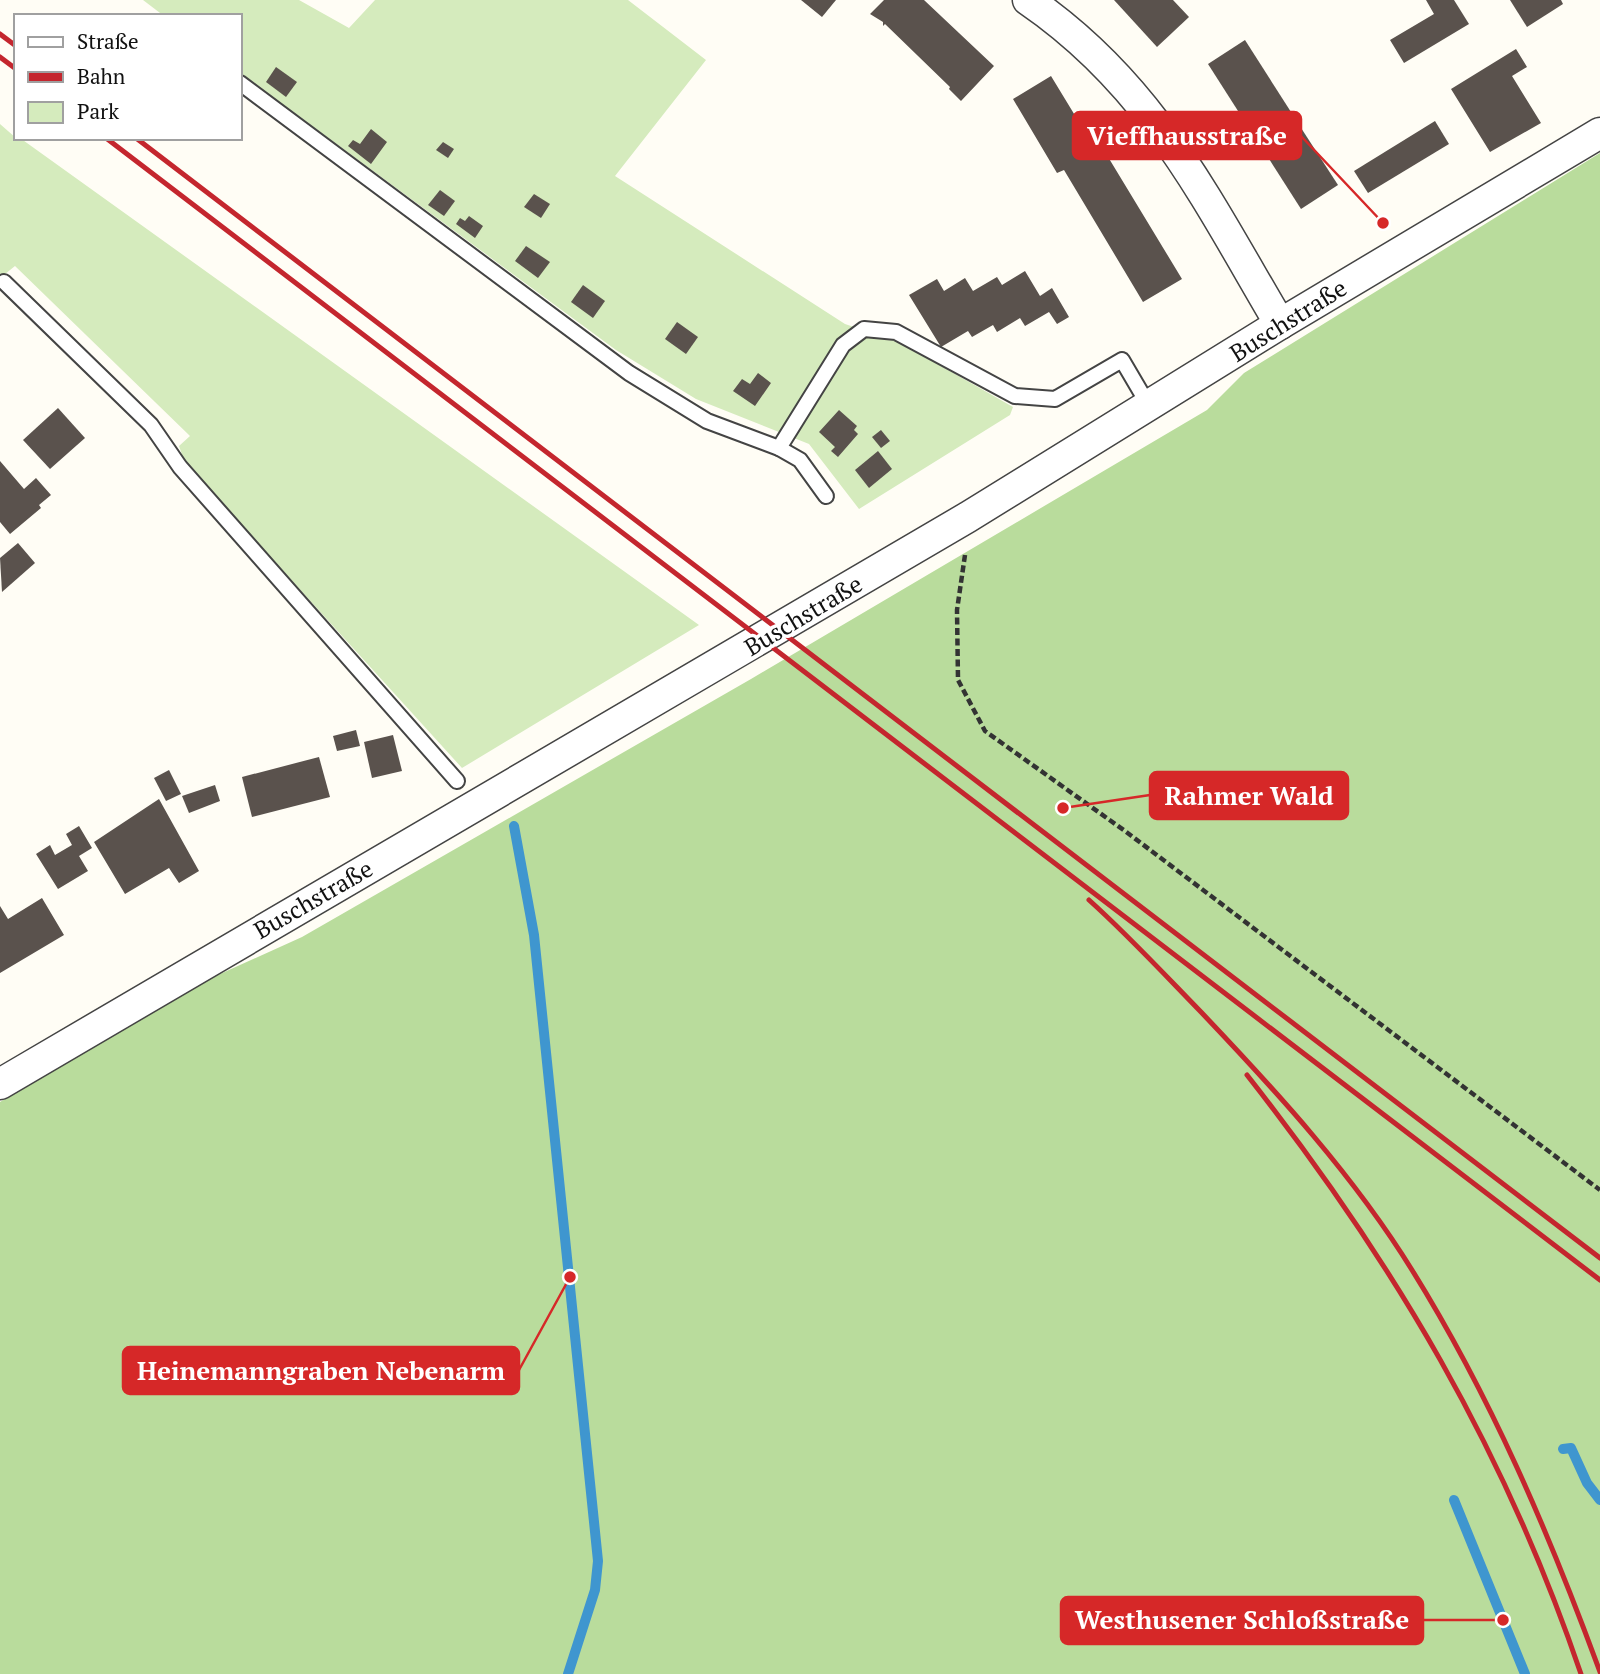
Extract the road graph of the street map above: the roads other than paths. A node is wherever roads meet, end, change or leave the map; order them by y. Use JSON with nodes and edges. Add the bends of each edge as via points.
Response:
{"nodes":[{"id":1,"x":1028,"y":0,"type":"edge"},
{"id":2,"x":242,"y":84,"type":"edge"},
{"id":3,"x":1600,"y":133,"type":"edge"},
{"id":4,"x":4,"y":282,"type":"dead end"},
{"id":5,"x":1280,"y":324,"type":"junction"},
{"id":6,"x":1149,"y":405,"type":"junction"},
{"id":7,"x":779,"y":448,"type":"junction"},
{"id":8,"x":826,"y":496,"type":"dead end"},
{"id":9,"x":457,"y":781,"type":"dead end"},
{"id":10,"x":4,"y":1074,"type":"edge"}],
"edges":[{"from":1,"to":5,"type":"street","via":[[1090,48],[1147,109],[1186,165]]},
{"from":2,"to":7,"type":"lane","via":[[629,373],[707,421]]},
{"from":3,"to":5,"type":"street","name":"Buschstraße"},
{"from":4,"to":9,"type":"lane","via":[[151,425],[180,467]]},
{"from":5,"to":6,"type":"street","name":"Buschstraße"},
{"from":6,"to":7,"type":"lane","via":[[1122,360],[1055,399],[1015,396],[896,332],[864,329],[843,345]]},
{"from":6,"to":10,"type":"street","name":"Buschstraße","via":[[736,654]]},
{"from":7,"to":8,"type":"lane","via":[[800,460]]}]}
